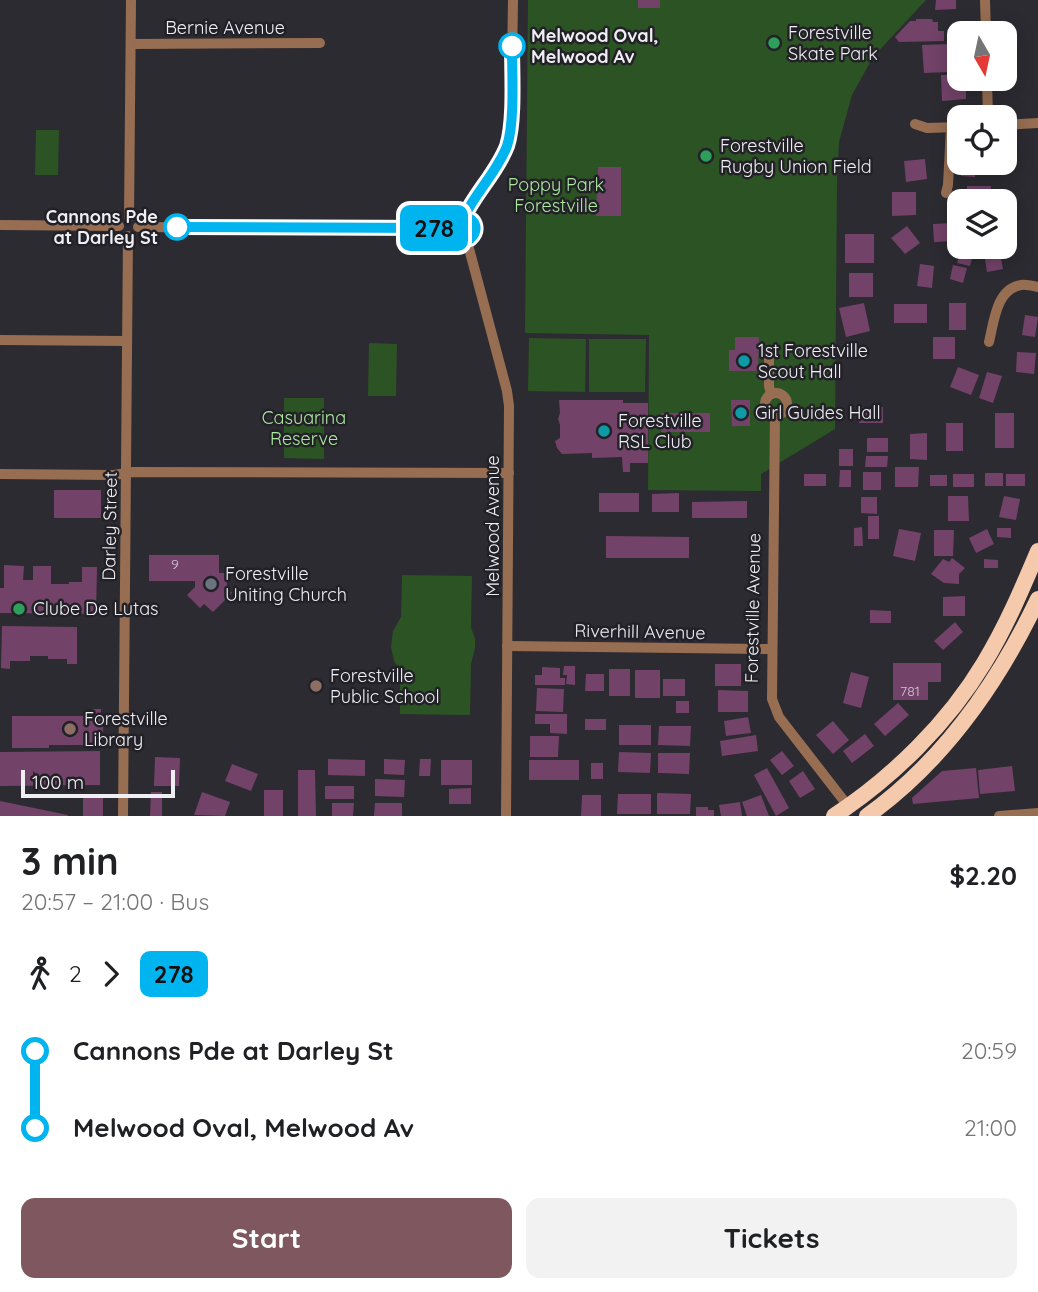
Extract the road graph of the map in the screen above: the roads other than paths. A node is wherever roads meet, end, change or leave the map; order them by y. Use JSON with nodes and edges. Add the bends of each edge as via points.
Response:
{"nodes":[{"id":1,"x":131,"y":0,"type":"edge"},
{"id":2,"x":513,"y":0,"type":"edge"},
{"id":3,"x":985,"y":0,"type":"edge"},
{"id":4,"x":986,"y":21,"type":"edge"},
{"id":5,"x":320,"y":43,"type":"dead end"},
{"id":6,"x":131,"y":44,"type":"junction"},
{"id":7,"x":1038,"y":123,"type":"edge"},
{"id":8,"x":915,"y":124,"type":"dead end"},
{"id":9,"x":1017,"y":124,"type":"edge"},
{"id":10,"x":947,"y":127,"type":"edge"},
{"id":11,"x":949,"y":175,"type":"edge"},
{"id":12,"x":946,"y":193,"type":"dead end"},
{"id":13,"x":129,"y":217,"type":"junction"},
{"id":14,"x":464,"y":217,"type":"junction"},
{"id":15,"x":0,"y":225,"type":"edge"},
{"id":16,"x":118,"y":226,"type":"junction"},
{"id":17,"x":138,"y":227,"type":"junction"},
{"id":18,"x":451,"y":229,"type":"junction"},
{"id":19,"x":128,"y":236,"type":"junction"},
{"id":20,"x":467,"y":241,"type":"junction"},
{"id":21,"x":1038,"y":287,"type":"edge"},
{"id":22,"x":0,"y":340,"type":"edge"},
{"id":23,"x":127,"y":341,"type":"junction"},
{"id":24,"x":989,"y":342,"type":"dead end"},
{"id":25,"x":769,"y":350,"type":"dead end"},
{"id":26,"x":771,"y":394,"type":"junction"},
{"id":27,"x":775,"y":415,"type":"junction"},
{"id":28,"x":127,"y":473,"type":"junction"},
{"id":29,"x":509,"y":473,"type":"junction"},
{"id":30,"x":0,"y":474,"type":"edge"},
{"id":31,"x":1038,"y":551,"type":"edge"},
{"id":32,"x":1038,"y":599,"type":"edge"},
{"id":33,"x":507,"y":646,"type":"junction"},
{"id":34,"x":772,"y":649,"type":"junction"},
{"id":35,"x":852,"y":811,"type":"edge"},
{"id":36,"x":1038,"y":813,"type":"edge"},
{"id":37,"x":123,"y":816,"type":"edge"},
{"id":38,"x":506,"y":816,"type":"edge"},
{"id":39,"x":834,"y":816,"type":"edge"},
{"id":40,"x":867,"y":816,"type":"edge"},
{"id":41,"x":999,"y":816,"type":"edge"}],
"edges":[{"from":1,"to":6,"type":"street"},
{"from":2,"to":14,"type":"street","via":[[511,129],[492,173]]},
{"from":3,"to":4,"type":"street"},
{"from":5,"to":6,"type":"street","name":"Bernie Avenue"},
{"from":6,"to":13,"type":"street"},
{"from":7,"to":9,"type":"street"},
{"from":8,"to":10,"type":"street"},
{"from":11,"to":12,"type":"street"},
{"from":13,"to":16,"type":"street"},
{"from":13,"to":17,"type":"street"},
{"from":14,"to":18,"type":"street"},
{"from":14,"to":20,"type":"street","via":[[476,226]]},
{"from":15,"to":16,"type":"street"},
{"from":16,"to":19,"type":"street"},
{"from":17,"to":18,"type":"street"},
{"from":17,"to":19,"type":"street"},
{"from":18,"to":20,"type":"street","via":[[456,238]]},
{"from":19,"to":23,"type":"street","name":"Darley Street"},
{"from":20,"to":29,"type":"street","name":"Melwood Avenue","via":[[508,398]]},
{"from":21,"to":24,"type":"street","via":[[1021,285],[1008,291],[1000,301]]},
{"from":22,"to":23,"type":"street"},
{"from":23,"to":28,"type":"street","name":"Darley Street"},
{"from":25,"to":26,"type":"street","name":"Forestville Avenue"},
{"from":26,"to":27,"type":"street","name":"Forestville Avenue","via":[[765,406]]},
{"from":26,"to":27,"type":"street","name":"Forestville Avenue","via":[[786,400],[784,411]]},
{"from":27,"to":34,"type":"street","name":"Forestville Avenue"},
{"from":28,"to":29,"type":"street"},
{"from":28,"to":30,"type":"street"},
{"from":28,"to":37,"type":"street","name":"Darley Street"},
{"from":29,"to":33,"type":"street","name":"Melwood Avenue"},
{"from":31,"to":35,"type":"highway","via":[[983,665],[948,713]]},
{"from":32,"to":40,"type":"highway","via":[[1018,640],[958,730],[915,777]]},
{"from":33,"to":34,"type":"street","name":"Riverhill Avenue"},
{"from":33,"to":38,"type":"street","name":"Melwood Avenue"},
{"from":34,"to":35,"type":"street","name":"Forestville Avenue","via":[[774,709]]},
{"from":35,"to":39,"type":"highway"},
{"from":36,"to":41,"type":"street"}]}
